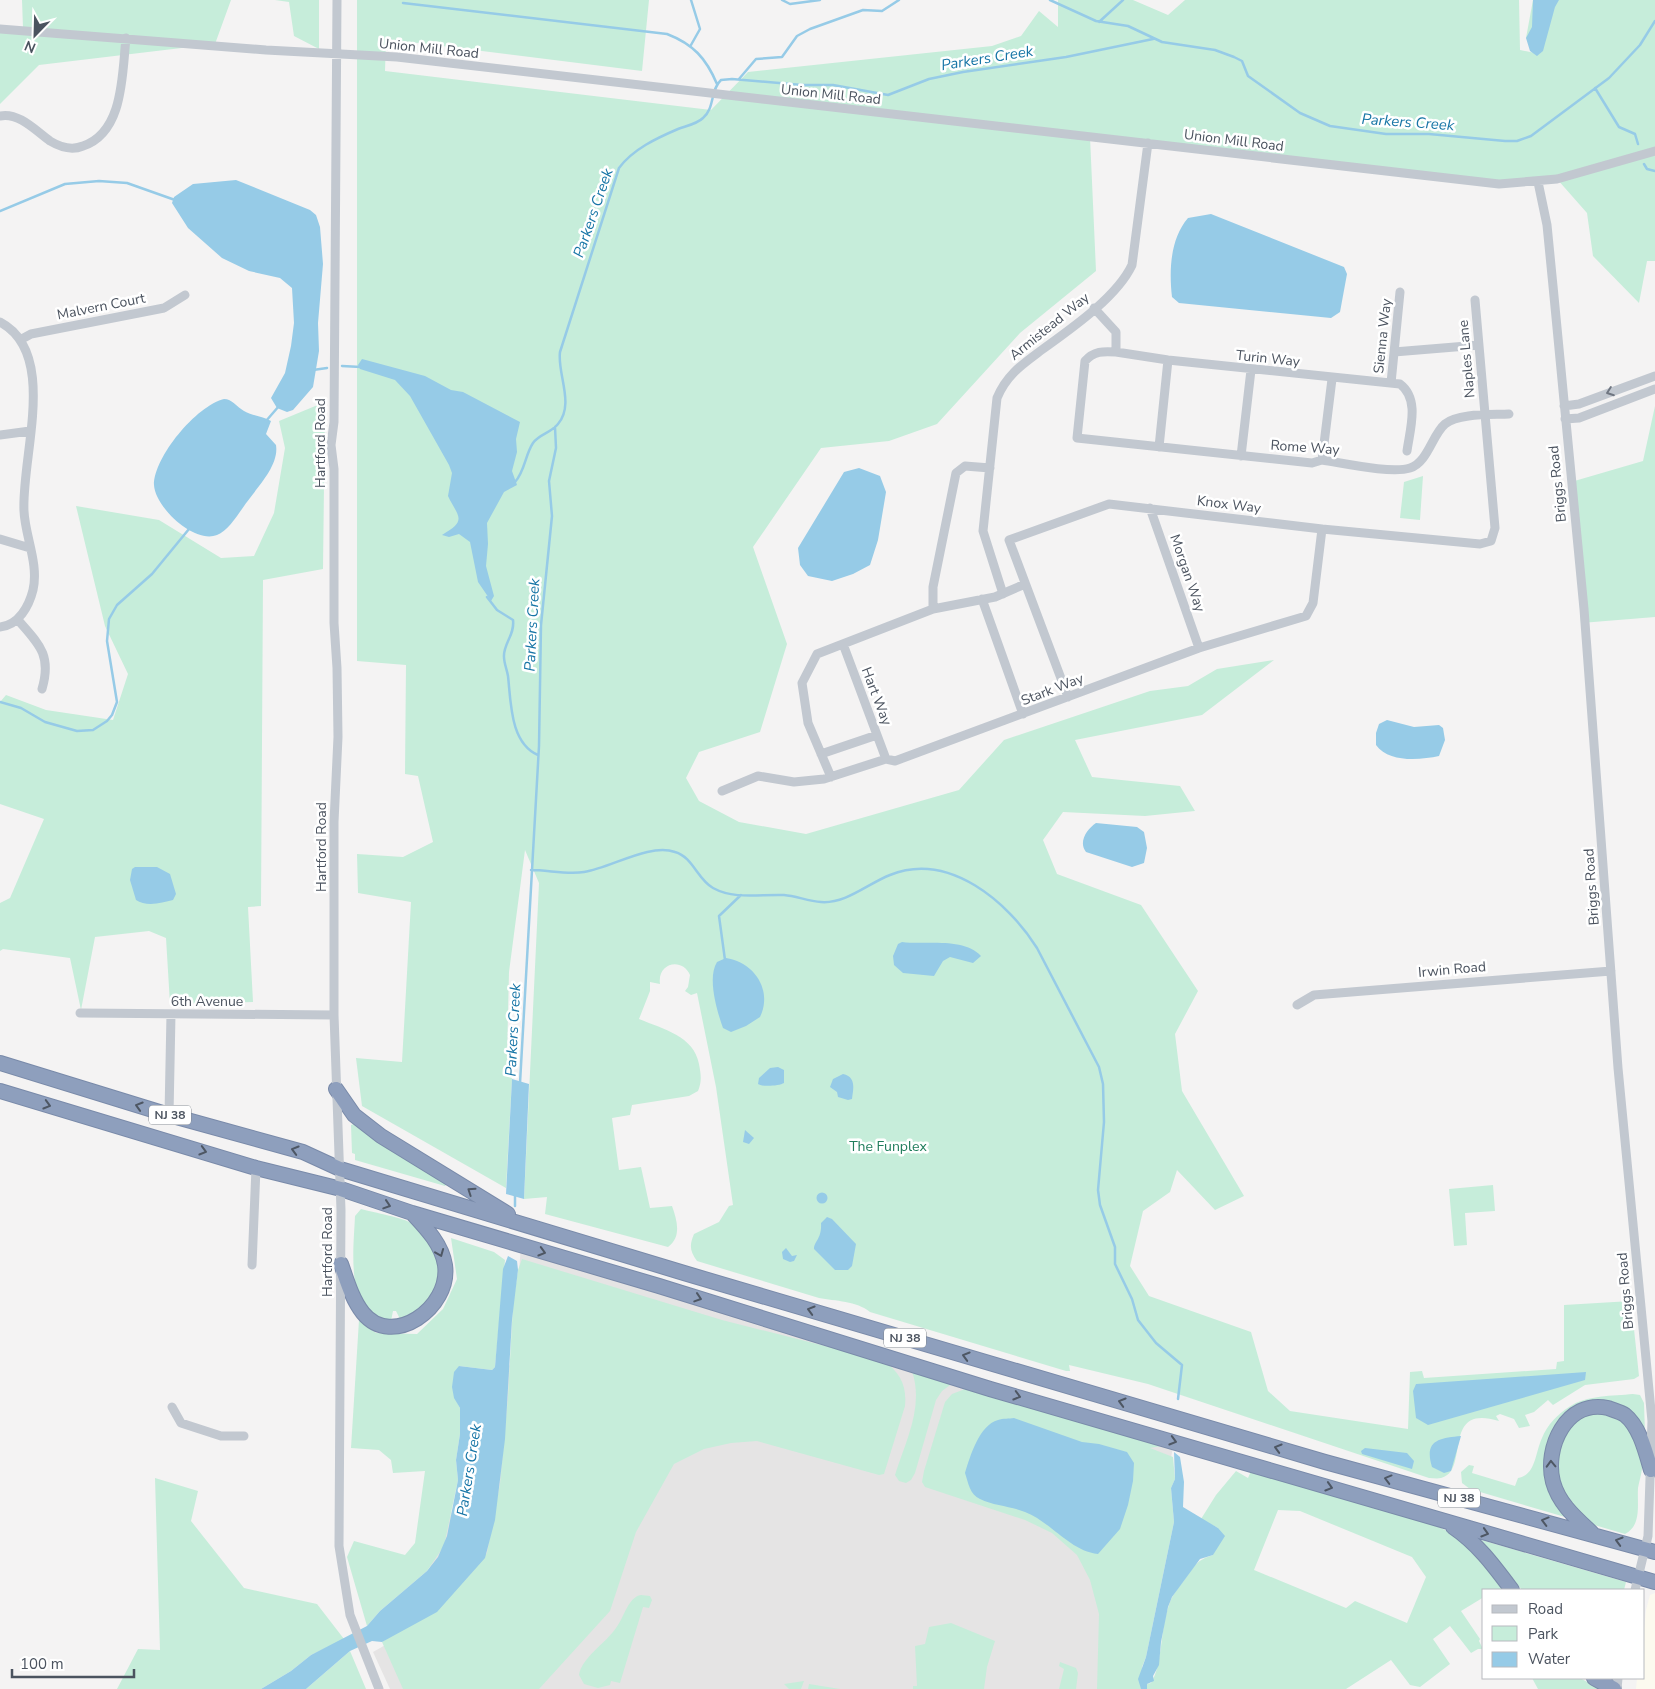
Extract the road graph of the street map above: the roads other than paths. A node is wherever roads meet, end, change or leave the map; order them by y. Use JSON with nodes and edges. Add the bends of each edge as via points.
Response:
{"nodes":[{"id":1,"x":337,"y":0,"type":"edge"},
{"id":2,"x":0,"y":28,"type":"edge"},
{"id":3,"x":126,"y":38,"type":"junction"},
{"id":4,"x":337,"y":53,"type":"junction"},
{"id":5,"x":0,"y":107,"type":"edge"},
{"id":6,"x":0,"y":116,"type":"edge"},
{"id":7,"x":17,"y":118,"type":"junction"},
{"id":8,"x":1148,"y":143,"type":"junction"},
{"id":9,"x":1655,"y":151,"type":"edge"},
{"id":10,"x":1538,"y":182,"type":"junction"},
{"id":11,"x":1400,"y":292,"type":"dead end"},
{"id":12,"x":185,"y":295,"type":"dead end"},
{"id":13,"x":1475,"y":300,"type":"dead end"},
{"id":14,"x":1094,"y":308,"type":"junction"},
{"id":15,"x":0,"y":322,"type":"edge"},
{"id":16,"x":20,"y":340,"type":"junction"},
{"id":17,"x":1479,"y":345,"type":"junction"},
{"id":18,"x":1116,"y":352,"type":"junction"},
{"id":19,"x":1394,"y":352,"type":"junction"},
{"id":20,"x":1168,"y":360,"type":"junction"},
{"id":21,"x":1251,"y":370,"type":"junction"},
{"id":22,"x":1655,"y":376,"type":"edge"},
{"id":23,"x":1332,"y":379,"type":"junction"},
{"id":24,"x":1391,"y":383,"type":"junction"},
{"id":25,"x":1655,"y":389,"type":"edge"},
{"id":26,"x":1564,"y":406,"type":"junction"},
{"id":27,"x":1509,"y":414,"type":"dead end"},
{"id":28,"x":1485,"y":415,"type":"junction"},
{"id":29,"x":1565,"y":419,"type":"junction"},
{"id":30,"x":30,"y":431,"type":"junction"},
{"id":31,"x":0,"y":435,"type":"edge"},
{"id":32,"x":1077,"y":438,"type":"joint"},
{"id":33,"x":1159,"y":447,"type":"junction"},
{"id":34,"x":1407,"y":451,"type":"dead end"},
{"id":35,"x":1241,"y":456,"type":"junction"},
{"id":36,"x":1322,"y":460,"type":"junction"},
{"id":37,"x":990,"y":468,"type":"junction"},
{"id":38,"x":1150,"y":508,"type":"junction"},
{"id":39,"x":1322,"y":529,"type":"junction"},
{"id":40,"x":0,"y":539,"type":"edge"},
{"id":41,"x":30,"y":548,"type":"junction"},
{"id":42,"x":1025,"y":584,"type":"junction"},
{"id":43,"x":1003,"y":594,"type":"junction"},
{"id":44,"x":982,"y":599,"type":"junction"},
{"id":45,"x":933,"y":608,"type":"junction"},
{"id":46,"x":18,"y":620,"type":"junction"},
{"id":47,"x":0,"y":627,"type":"edge"},
{"id":48,"x":843,"y":644,"type":"junction"},
{"id":49,"x":1199,"y":648,"type":"junction"},
{"id":50,"x":42,"y":689,"type":"dead end"},
{"id":51,"x":1068,"y":697,"type":"junction"},
{"id":52,"x":1023,"y":714,"type":"junction"},
{"id":53,"x":877,"y":735,"type":"junction"},
{"id":54,"x":821,"y":754,"type":"junction"},
{"id":55,"x":886,"y":759,"type":"junction"},
{"id":56,"x":831,"y":778,"type":"junction"},
{"id":57,"x":722,"y":791,"type":"dead end"},
{"id":58,"x":1611,"y":970,"type":"junction"},
{"id":59,"x":1297,"y":1005,"type":"dead end"},
{"id":60,"x":80,"y":1013,"type":"dead end"},
{"id":61,"x":171,"y":1014,"type":"junction"},
{"id":62,"x":334,"y":1015,"type":"junction"},
{"id":63,"x":0,"y":1062,"type":"edge"},
{"id":64,"x":336,"y":1089,"type":"junction"},
{"id":65,"x":0,"y":1091,"type":"edge"},
{"id":66,"x":169,"y":1115,"type":"junction"},
{"id":67,"x":256,"y":1168,"type":"junction"},
{"id":68,"x":340,"y":1169,"type":"junction"},
{"id":69,"x":340,"y":1189,"type":"junction"},
{"id":70,"x":412,"y":1213,"type":"junction"},
{"id":71,"x":527,"y":1226,"type":"junction"},
{"id":72,"x":341,"y":1264,"type":"junction"},
{"id":73,"x":252,"y":1265,"type":"dead end"},
{"id":74,"x":172,"y":1407,"type":"dead end"},
{"id":75,"x":244,"y":1436,"type":"dead end"},
{"id":76,"x":1651,"y":1470,"type":"junction"},
{"id":77,"x":1444,"y":1521,"type":"junction"},
{"id":78,"x":1592,"y":1534,"type":"junction"},
{"id":79,"x":1650,"y":1550,"type":"edge"},
{"id":80,"x":1655,"y":1582,"type":"edge"},
{"id":81,"x":1637,"y":1584,"type":"edge"},
{"id":82,"x":1511,"y":1589,"type":"edge"},
{"id":83,"x":1596,"y":1679,"type":"edge"},
{"id":84,"x":379,"y":1689,"type":"edge"},
{"id":85,"x":1615,"y":1689,"type":"edge"}],
"edges":[{"from":1,"to":4,"type":"street","name":"Hartford Road"},
{"from":2,"to":3,"type":"street","name":"Union Mill Road"},
{"from":3,"to":4,"type":"street","name":"Union Mill Road"},
{"from":3,"to":7,"type":"street","via":[[116,106],[108,125],[93,142],[79,148],[64,147]]},
{"from":4,"to":8,"type":"street","name":"Union Mill Road","via":[[397,57]]},
{"from":4,"to":62,"type":"street","name":"Hartford Road","via":[[334,422],[331,445],[334,623],[338,668]]},
{"from":5,"to":7,"type":"street"},
{"from":6,"to":7,"type":"street"},
{"from":8,"to":10,"type":"street","name":"Union Mill Road","via":[[1499,184]]},
{"from":8,"to":14,"type":"street","name":"Armistead Way","via":[[1132,265],[1120,284]]},
{"from":9,"to":10,"type":"street","name":"Union Mill Road","via":[[1571,176]]},
{"from":10,"to":26,"type":"street","name":"Briggs Road","via":[[1547,225]]},
{"from":11,"to":19,"type":"street","name":"Sienna Way"},
{"from":12,"to":16,"type":"street","name":"Malvern Court","via":[[164,308],[30,334]]},
{"from":13,"to":17,"type":"street","name":"Naples Lane"},
{"from":14,"to":18,"type":"street","via":[[1116,332]]},
{"from":14,"to":37,"type":"street","name":"Armistead Way","via":[[1014,370],[1003,384],[998,398]]},
{"from":15,"to":16,"type":"street","via":[[15,332]]},
{"from":16,"to":30,"type":"street","via":[[32,371],[34,392]]},
{"from":17,"to":19,"type":"street"},
{"from":17,"to":28,"type":"street","name":"Naples Lane"},
{"from":18,"to":20,"type":"street","name":"Turin Way"},
{"from":18,"to":32,"type":"street","name":"Turin Way","via":[[1101,351],[1085,361]]},
{"from":19,"to":24,"type":"street","name":"Sienna Way"},
{"from":20,"to":21,"type":"street","name":"Turin Way"},
{"from":20,"to":33,"type":"street"},
{"from":21,"to":23,"type":"street","name":"Turin Way"},
{"from":21,"to":35,"type":"street"},
{"from":22,"to":26,"type":"street","one_way":true,"via":[[1579,404]]},
{"from":23,"to":24,"type":"street","name":"Turin Way"},
{"from":23,"to":36,"type":"street"},
{"from":24,"to":34,"type":"street","name":"Turin Way","via":[[1400,384],[1412,398]]},
{"from":25,"to":29,"type":"street","via":[[1579,418]]},
{"from":26,"to":29,"type":"street","name":"Briggs Road"},
{"from":27,"to":28,"type":"street","name":"Rome Way"},
{"from":28,"to":36,"type":"street","name":"Rome Way","via":[[1446,423],[1423,457],[1411,468],[1389,469]]},
{"from":28,"to":39,"type":"street","name":"Knox Way","via":[[1495,528],[1491,541],[1480,544]]},
{"from":29,"to":58,"type":"street","name":"Briggs Road","via":[[1584,609]]},
{"from":30,"to":31,"type":"street"},
{"from":30,"to":41,"type":"street","via":[[24,510]]},
{"from":32,"to":33,"type":"street","name":"Rome Way"},
{"from":33,"to":35,"type":"street","name":"Rome Way"},
{"from":35,"to":36,"type":"street","name":"Rome Way","via":[[1312,464]]},
{"from":37,"to":43,"type":"street","name":"Armistead Way","via":[[983,531]]},
{"from":37,"to":45,"type":"street","via":[[965,466],[956,473],[933,587]]},
{"from":38,"to":39,"type":"street","name":"Knox Way"},
{"from":38,"to":42,"type":"street","name":"Knox Way","via":[[1109,504],[1009,540]]},
{"from":38,"to":49,"type":"street","name":"Morgan Way"},
{"from":39,"to":49,"type":"street","name":"Stark Way","via":[[1313,603],[1306,616]]},
{"from":40,"to":41,"type":"street"},
{"from":41,"to":46,"type":"street","via":[[33,589]]},
{"from":42,"to":43,"type":"street"},
{"from":42,"to":51,"type":"street","name":"Knox Way"},
{"from":43,"to":44,"type":"street"},
{"from":44,"to":45,"type":"street"},
{"from":44,"to":52,"type":"street"},
{"from":45,"to":48,"type":"street"},
{"from":46,"to":47,"type":"street"},
{"from":46,"to":50,"type":"street","via":[[36,640],[45,657],[47,672]]},
{"from":48,"to":53,"type":"street","name":"Hart Way"},
{"from":48,"to":54,"type":"street","via":[[817,654],[802,683],[808,723]]},
{"from":49,"to":51,"type":"street","name":"Stark Way"},
{"from":51,"to":52,"type":"street","name":"Stark Way"},
{"from":52,"to":55,"type":"street","name":"Stark Way","via":[[895,761]]},
{"from":53,"to":54,"type":"street"},
{"from":53,"to":55,"type":"street","name":"Hart Way"},
{"from":54,"to":56,"type":"street"},
{"from":55,"to":56,"type":"street","name":"Stark Way"},
{"from":56,"to":57,"type":"street","name":"Stark Way","via":[[794,782],[758,776]]},
{"from":58,"to":59,"type":"street","name":"Irwin Road","via":[[1314,995]]},
{"from":58,"to":76,"type":"street","name":"Briggs Road","via":[[1652,1421]]},
{"from":60,"to":61,"type":"street","name":"6th Avenue"},
{"from":61,"to":62,"type":"street","name":"6th Avenue"},
{"from":61,"to":66,"type":"street"},
{"from":62,"to":64,"type":"street","name":"Hartford Road"},
{"from":66,"to":63,"type":"highway","number":"NJ 38","one_way":true},
{"from":64,"to":68,"type":"street","name":"Hartford Road"},
{"from":71,"to":64,"type":"highway","one_way":true,"via":[[381,1136],[354,1115]]},
{"from":65,"to":67,"type":"highway","number":"NJ 38","one_way":true},
{"from":68,"to":66,"type":"highway","number":"NJ 38","one_way":true,"via":[[303,1152]]},
{"from":67,"to":69,"type":"highway","number":"NJ 38"},
{"from":67,"to":73,"type":"street"},
{"from":68,"to":69,"type":"street","name":"Hartford Road"},
{"from":68,"to":71,"type":"highway","number":"NJ 38"},
{"from":69,"to":70,"type":"highway","number":"NJ 38","one_way":true},
{"from":69,"to":72,"type":"street","name":"Hartford Road"},
{"from":70,"to":72,"type":"highway","one_way":true,"via":[[435,1241],[445,1266],[442,1293],[425,1314],[399,1326],[373,1321],[364,1314],[353,1296]]},
{"from":70,"to":77,"type":"highway","number":"NJ 38","one_way":true,"via":[[886,1358]]},
{"from":78,"to":71,"type":"highway","number":"NJ 38","one_way":true,"via":[[1325,1462]]},
{"from":72,"to":84,"type":"street","name":"Hartford Road","via":[[339,1546],[346,1598],[362,1650]]},
{"from":74,"to":75,"type":"street","via":[[181,1423],[221,1436]]},
{"from":78,"to":76,"type":"highway","one_way":true,"via":[[1565,1507],[1553,1483],[1551,1454],[1562,1427],[1586,1409],[1600,1407],[1626,1416],[1637,1430]]},
{"from":76,"to":79,"type":"street","name":"Briggs Road"},
{"from":77,"to":81,"type":"highway","number":"NJ 38","one_way":true},
{"from":77,"to":82,"type":"highway","via":[[1473,1542]]},
{"from":79,"to":78,"type":"highway","number":"NJ 38","one_way":true},
{"from":79,"to":81,"type":"street","name":"Briggs Road"},
{"from":80,"to":81,"type":"highway","number":"NJ 38"},
{"from":83,"to":85,"type":"highway"}]}
